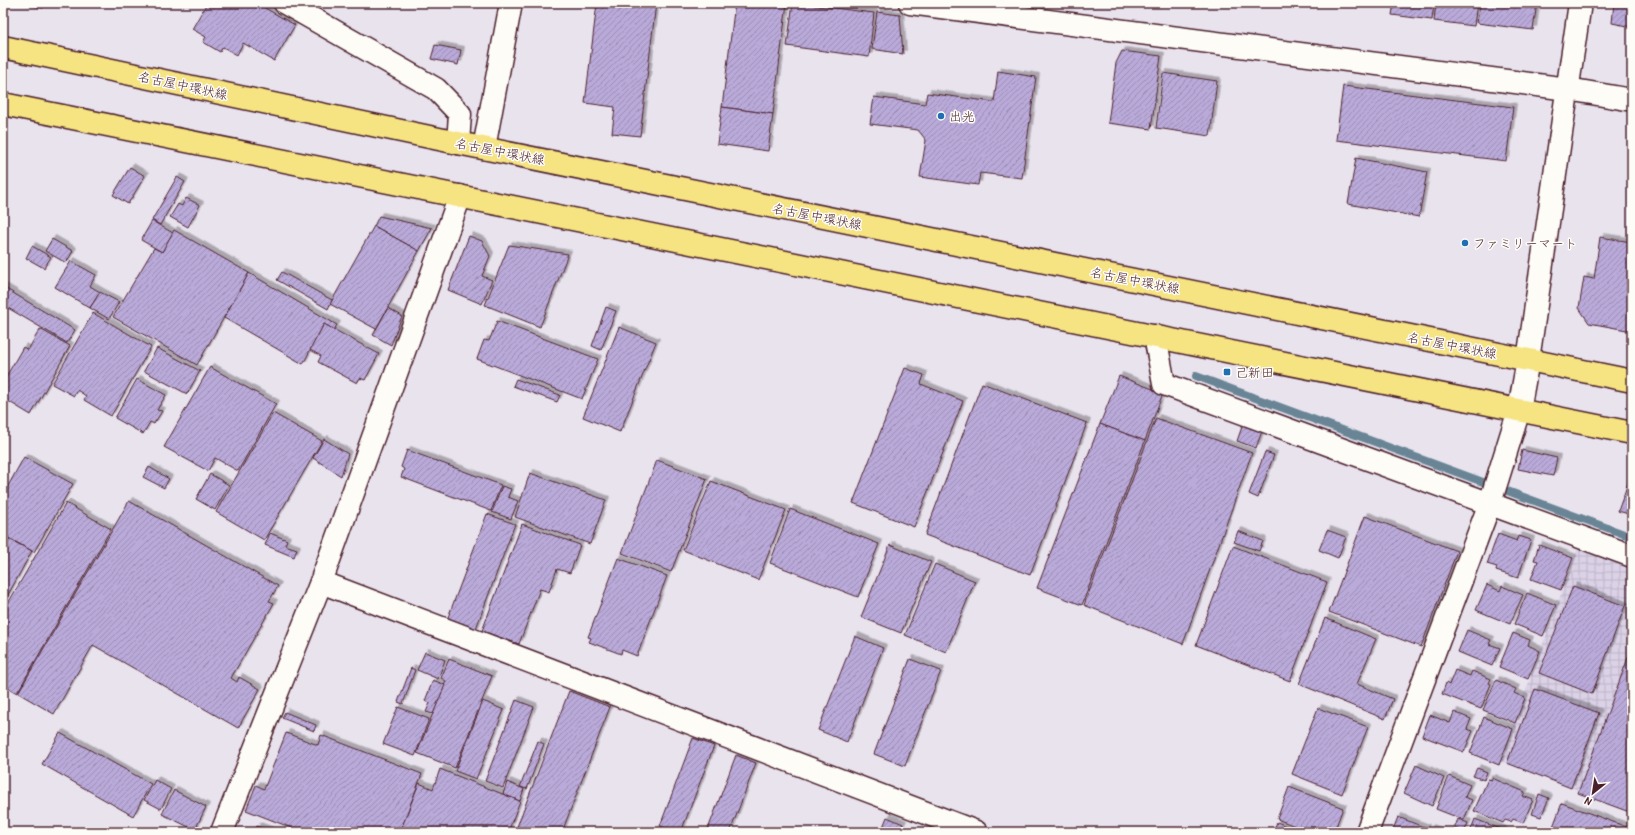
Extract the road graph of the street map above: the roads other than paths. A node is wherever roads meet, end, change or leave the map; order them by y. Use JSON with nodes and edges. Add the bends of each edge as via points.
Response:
{"nodes":[{"id":1,"x":285,"y":3,"type":"edge"},
{"id":2,"x":511,"y":3,"type":"edge"},
{"id":3,"x":910,"y":3,"type":"edge"},
{"id":4,"x":1580,"y":3,"type":"edge"},
{"id":5,"x":3,"y":47,"type":"edge"},
{"id":6,"x":1568,"y":89,"type":"junction"},
{"id":7,"x":1632,"y":100,"type":"edge"},
{"id":8,"x":3,"y":104,"type":"edge"},
{"id":9,"x":458,"y":143,"type":"junction"},
{"id":10,"x":484,"y":148,"type":"junction"},
{"id":11,"x":460,"y":196,"type":"junction"},
{"id":12,"x":1155,"y":336,"type":"junction"},
{"id":13,"x":1528,"y":360,"type":"junction"},
{"id":14,"x":1632,"y":381,"type":"edge"},
{"id":15,"x":1519,"y":410,"type":"junction"},
{"id":16,"x":1632,"y":433,"type":"edge"},
{"id":17,"x":1491,"y":501,"type":"junction"},
{"id":18,"x":1632,"y":556,"type":"edge"},
{"id":19,"x":320,"y":582,"type":"junction"},
{"id":20,"x":222,"y":832,"type":"edge"},
{"id":21,"x":976,"y":832,"type":"edge"},
{"id":22,"x":1367,"y":832,"type":"edge"}],
"edges":[{"from":1,"to":9,"type":"street","via":[[436,89],[460,114]]},
{"from":2,"to":10,"type":"street"},
{"from":3,"to":6,"type":"street"},
{"from":4,"to":6,"type":"street"},
{"from":5,"to":9,"type":"main road","name":"名古屋中環状線"},
{"from":6,"to":7,"type":"street"},
{"from":6,"to":13,"type":"street"},
{"from":8,"to":11,"type":"main road"},
{"from":9,"to":10,"type":"main road","name":"名古屋中環状線"},
{"from":10,"to":13,"type":"main road","name":"名古屋中環状線"},
{"from":11,"to":12,"type":"main road"},
{"from":11,"to":19,"type":"street"},
{"from":12,"to":15,"type":"main road"},
{"from":12,"to":17,"type":"street","via":[[1164,384]]},
{"from":13,"to":14,"type":"main road","name":"名古屋中環状線"},
{"from":13,"to":15,"type":"street"},
{"from":15,"to":16,"type":"main road"},
{"from":15,"to":17,"type":"street"},
{"from":17,"to":18,"type":"street"},
{"from":17,"to":22,"type":"street"},
{"from":19,"to":20,"type":"street"},
{"from":19,"to":21,"type":"street"}]}
